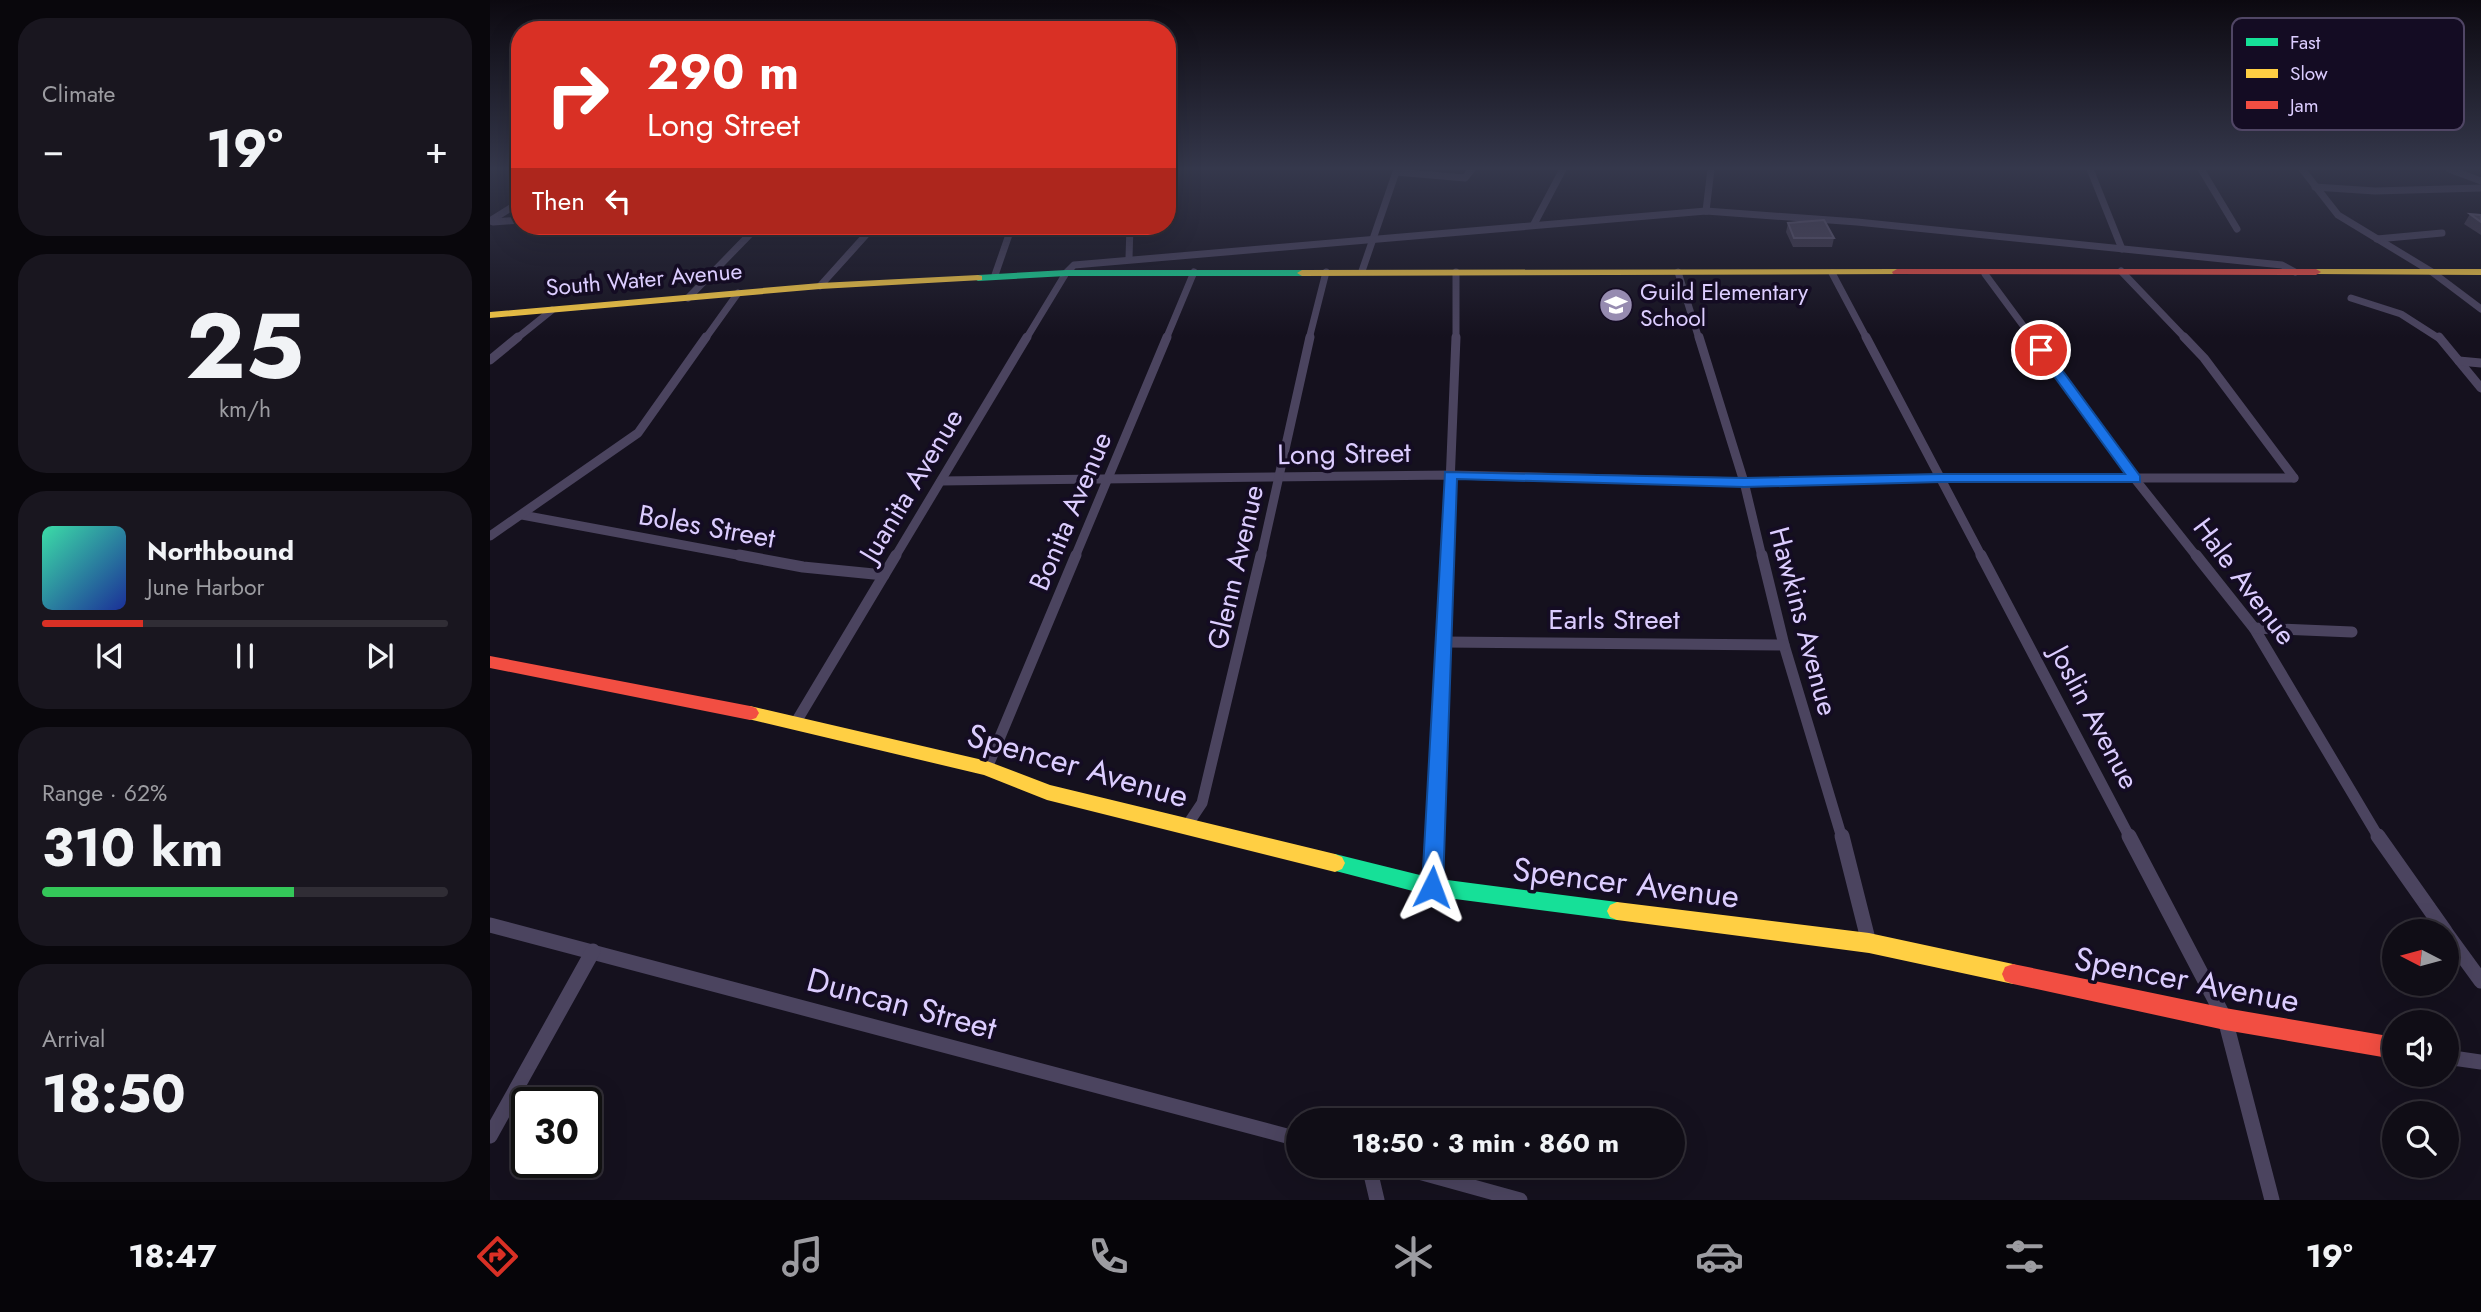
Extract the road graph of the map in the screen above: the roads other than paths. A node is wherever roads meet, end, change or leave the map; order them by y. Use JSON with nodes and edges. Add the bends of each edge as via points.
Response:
{"nodes":[{"id":1,"x":1379,"y":225,"type":"edge"},
{"id":2,"x":1522,"y":225,"type":"edge"},
{"id":3,"x":1884,"y":225,"type":"edge"},
{"id":4,"x":2113,"y":225,"type":"edge"},
{"id":5,"x":2235,"y":225,"type":"edge"},
{"id":6,"x":2354,"y":225,"type":"edge"},
{"id":7,"x":2237,"y":229,"type":"dead end"},
{"id":8,"x":2442,"y":233,"type":"dead end"},
{"id":9,"x":749,"y":235,"type":"edge"},
{"id":10,"x":866,"y":235,"type":"edge"},
{"id":11,"x":1009,"y":235,"type":"edge"},
{"id":12,"x":1130,"y":235,"type":"edge"},
{"id":13,"x":1375,"y":237,"type":"junction"},
{"id":14,"x":2377,"y":239,"type":"junction"},
{"id":15,"x":2122,"y":249,"type":"junction"},
{"id":16,"x":1129,"y":258,"type":"junction"},
{"id":17,"x":1362,"y":271,"type":"junction"},
{"id":18,"x":2121,"y":271,"type":"junction"},
{"id":19,"x":1066,"y":272,"type":"junction"},
{"id":20,"x":1194,"y":272,"type":"junction"},
{"id":21,"x":1326,"y":272,"type":"junction"},
{"id":22,"x":1456,"y":272,"type":"junction"},
{"id":23,"x":1678,"y":272,"type":"junction"},
{"id":24,"x":2295,"y":272,"type":"junction"},
{"id":25,"x":2432,"y":272,"type":"junction"},
{"id":26,"x":2481,"y":272,"type":"edge"},
{"id":27,"x":1832,"y":273,"type":"junction"},
{"id":28,"x":1985,"y":274,"type":"junction"},
{"id":29,"x":995,"y":275,"type":"junction"},
{"id":30,"x":820,"y":286,"type":"junction"},
{"id":31,"x":738,"y":293,"type":"junction"},
{"id":32,"x":688,"y":298,"type":"junction"},
{"id":33,"x":2351,"y":298,"type":"dead end"},
{"id":34,"x":2481,"y":309,"type":"edge"},
{"id":35,"x":552,"y":310,"type":"junction"},
{"id":36,"x":490,"y":315,"type":"edge"},
{"id":37,"x":490,"y":360,"type":"edge"},
{"id":38,"x":2459,"y":361,"type":"junction"},
{"id":39,"x":2481,"y":363,"type":"edge"},
{"id":40,"x":2481,"y":388,"type":"edge"},
{"id":41,"x":1450,"y":475,"type":"junction"},
{"id":42,"x":1280,"y":477,"type":"junction"},
{"id":43,"x":1941,"y":478,"type":"junction"},
{"id":44,"x":2135,"y":479,"type":"junction"},
{"id":45,"x":941,"y":481,"type":"junction"},
{"id":46,"x":1108,"y":481,"type":"junction"},
{"id":47,"x":1744,"y":482,"type":"junction"},
{"id":48,"x":522,"y":515,"type":"junction"},
{"id":49,"x":490,"y":536,"type":"edge"},
{"id":50,"x":884,"y":575,"type":"junction"},
{"id":51,"x":2254,"y":628,"type":"junction"},
{"id":52,"x":2352,"y":632,"type":"dead end"},
{"id":53,"x":1444,"y":642,"type":"junction"},
{"id":54,"x":1784,"y":645,"type":"junction"},
{"id":55,"x":490,"y":662,"type":"edge"},
{"id":56,"x":796,"y":722,"type":"junction"},
{"id":57,"x":987,"y":768,"type":"junction"},
{"id":58,"x":1186,"y":827,"type":"junction"},
{"id":59,"x":1432,"y":887,"type":"junction"},
{"id":60,"x":2437,"y":919,"type":"edge"},
{"id":61,"x":490,"y":925,"type":"edge"},
{"id":62,"x":1869,"y":943,"type":"junction"},
{"id":63,"x":2459,"y":950,"type":"edge"},
{"id":64,"x":593,"y":951,"type":"junction"},
{"id":65,"x":2481,"y":981,"type":"edge"},
{"id":66,"x":2225,"y":1019,"type":"junction"},
{"id":67,"x":2382,"y":1046,"type":"edge"},
{"id":68,"x":2459,"y":1059,"type":"edge"},
{"id":69,"x":2481,"y":1062,"type":"edge"},
{"id":70,"x":490,"y":1136,"type":"edge"},
{"id":71,"x":1286,"y":1136,"type":"edge"},
{"id":72,"x":1372,"y":1178,"type":"edge"},
{"id":73,"x":1440,"y":1178,"type":"edge"},
{"id":74,"x":1377,"y":1200,"type":"edge"},
{"id":75,"x":1520,"y":1200,"type":"edge"},
{"id":76,"x":2272,"y":1200,"type":"edge"}],
"edges":[{"from":1,"to":13,"type":"street"},
{"from":2,"to":13,"type":"street"},
{"from":3,"to":15,"type":"street"},
{"from":4,"to":15,"type":"street"},
{"from":5,"to":7,"type":"street"},
{"from":6,"to":14,"type":"street"},
{"from":8,"to":14,"type":"street"},
{"from":9,"to":32,"type":"street"},
{"from":10,"to":30,"type":"street"},
{"from":11,"to":29,"type":"street"},
{"from":12,"to":16,"type":"street"},
{"from":13,"to":16,"type":"street"},
{"from":13,"to":17,"type":"street"},
{"from":14,"to":25,"type":"street"},
{"from":15,"to":24,"type":"street","via":[[2282,265]]},
{"from":16,"to":19,"type":"street","via":[[1081,263]]},
{"from":17,"to":21,"type":"main road","name":"South Water Avenue"},
{"from":17,"to":22,"type":"main road","name":"South Water Avenue"},
{"from":18,"to":24,"type":"main road","name":"South Water Avenue"},
{"from":18,"to":28,"type":"main road","name":"South Water Avenue"},
{"from":18,"to":44,"type":"street","name":"Long Street","via":[[2204,358],[2294,478]]},
{"from":19,"to":20,"type":"main road","name":"South Water Avenue"},
{"from":19,"to":29,"type":"main road","name":"South Water Avenue"},
{"from":19,"to":45,"type":"street","name":"Juanita Avenue"},
{"from":20,"to":21,"type":"main road","name":"South Water Avenue"},
{"from":20,"to":46,"type":"street","name":"Bonita Avenue"},
{"from":21,"to":42,"type":"street","name":"Glenn Avenue"},
{"from":22,"to":23,"type":"main road","name":"South Water Avenue"},
{"from":22,"to":41,"type":"street"},
{"from":23,"to":27,"type":"main road","name":"South Water Avenue"},
{"from":23,"to":47,"type":"street","name":"Hawkins Avenue"},
{"from":24,"to":25,"type":"main road","name":"South Water Avenue"},
{"from":25,"to":26,"type":"main road","name":"South Water Avenue"},
{"from":25,"to":34,"type":"street"},
{"from":27,"to":28,"type":"main road","name":"South Water Avenue"},
{"from":27,"to":43,"type":"street","name":"Joslin Avenue"},
{"from":28,"to":44,"type":"street","name":"Hale Avenue"},
{"from":29,"to":30,"type":"main road","name":"South Water Avenue"},
{"from":30,"to":31,"type":"main road","name":"South Water Avenue"},
{"from":31,"to":32,"type":"main road","name":"South Water Avenue"},
{"from":31,"to":48,"type":"street","via":[[638,433]]},
{"from":32,"to":35,"type":"main road","name":"South Water Avenue"},
{"from":33,"to":38,"type":"street","via":[[2416,321],[2437,335]]},
{"from":35,"to":36,"type":"main road","name":"South Water Avenue"},
{"from":35,"to":37,"type":"street"},
{"from":38,"to":39,"type":"street"},
{"from":38,"to":40,"type":"street"},
{"from":41,"to":42,"type":"street","name":"Long Street"},
{"from":41,"to":47,"type":"street","name":"Long Street"},
{"from":41,"to":53,"type":"street"},
{"from":42,"to":46,"type":"street","name":"Long Street"},
{"from":42,"to":58,"type":"street","name":"Glenn Avenue","via":[[1202,803]]},
{"from":43,"to":44,"type":"street","name":"Long Street"},
{"from":43,"to":47,"type":"street","name":"Long Street"},
{"from":43,"to":66,"type":"street","name":"Joslin Avenue"},
{"from":44,"to":51,"type":"street","name":"Hale Avenue"},
{"from":45,"to":46,"type":"street","name":"Long Street"},
{"from":45,"to":50,"type":"street","name":"Juanita Avenue"},
{"from":46,"to":57,"type":"street","name":"Bonita Avenue"},
{"from":47,"to":54,"type":"street","name":"Hawkins Avenue"},
{"from":48,"to":49,"type":"street"},
{"from":48,"to":50,"type":"street","name":"Boles Street","via":[[803,567]]},
{"from":50,"to":56,"type":"street","name":"Juanita Avenue"},
{"from":51,"to":52,"type":"street"},
{"from":51,"to":60,"type":"street","name":"Hale Avenue","via":[[2375,832]]},
{"from":53,"to":54,"type":"street","name":"Earls Street"},
{"from":53,"to":59,"type":"street"},
{"from":54,"to":62,"type":"street","name":"Hawkins Avenue","via":[[1832,797]]},
{"from":55,"to":56,"type":"main road","name":"Spencer Avenue"},
{"from":56,"to":57,"type":"main road","name":"Spencer Avenue"},
{"from":57,"to":58,"type":"main road","name":"Spencer Avenue","via":[[1047,792]]},
{"from":58,"to":59,"type":"main road","name":"Spencer Avenue"},
{"from":59,"to":62,"type":"main road","name":"Spencer Avenue"},
{"from":61,"to":64,"type":"street","name":"Duncan Street"},
{"from":62,"to":66,"type":"main road","name":"Spencer Avenue"},
{"from":63,"to":65,"type":"street","name":"Hale Avenue"},
{"from":64,"to":70,"type":"street"},
{"from":64,"to":71,"type":"street","name":"Duncan Street"},
{"from":66,"to":67,"type":"main road","name":"Spencer Avenue"},
{"from":66,"to":76,"type":"street","name":"Joslin Avenue"},
{"from":68,"to":69,"type":"street"},
{"from":72,"to":74,"type":"street"},
{"from":73,"to":75,"type":"street"}]}
